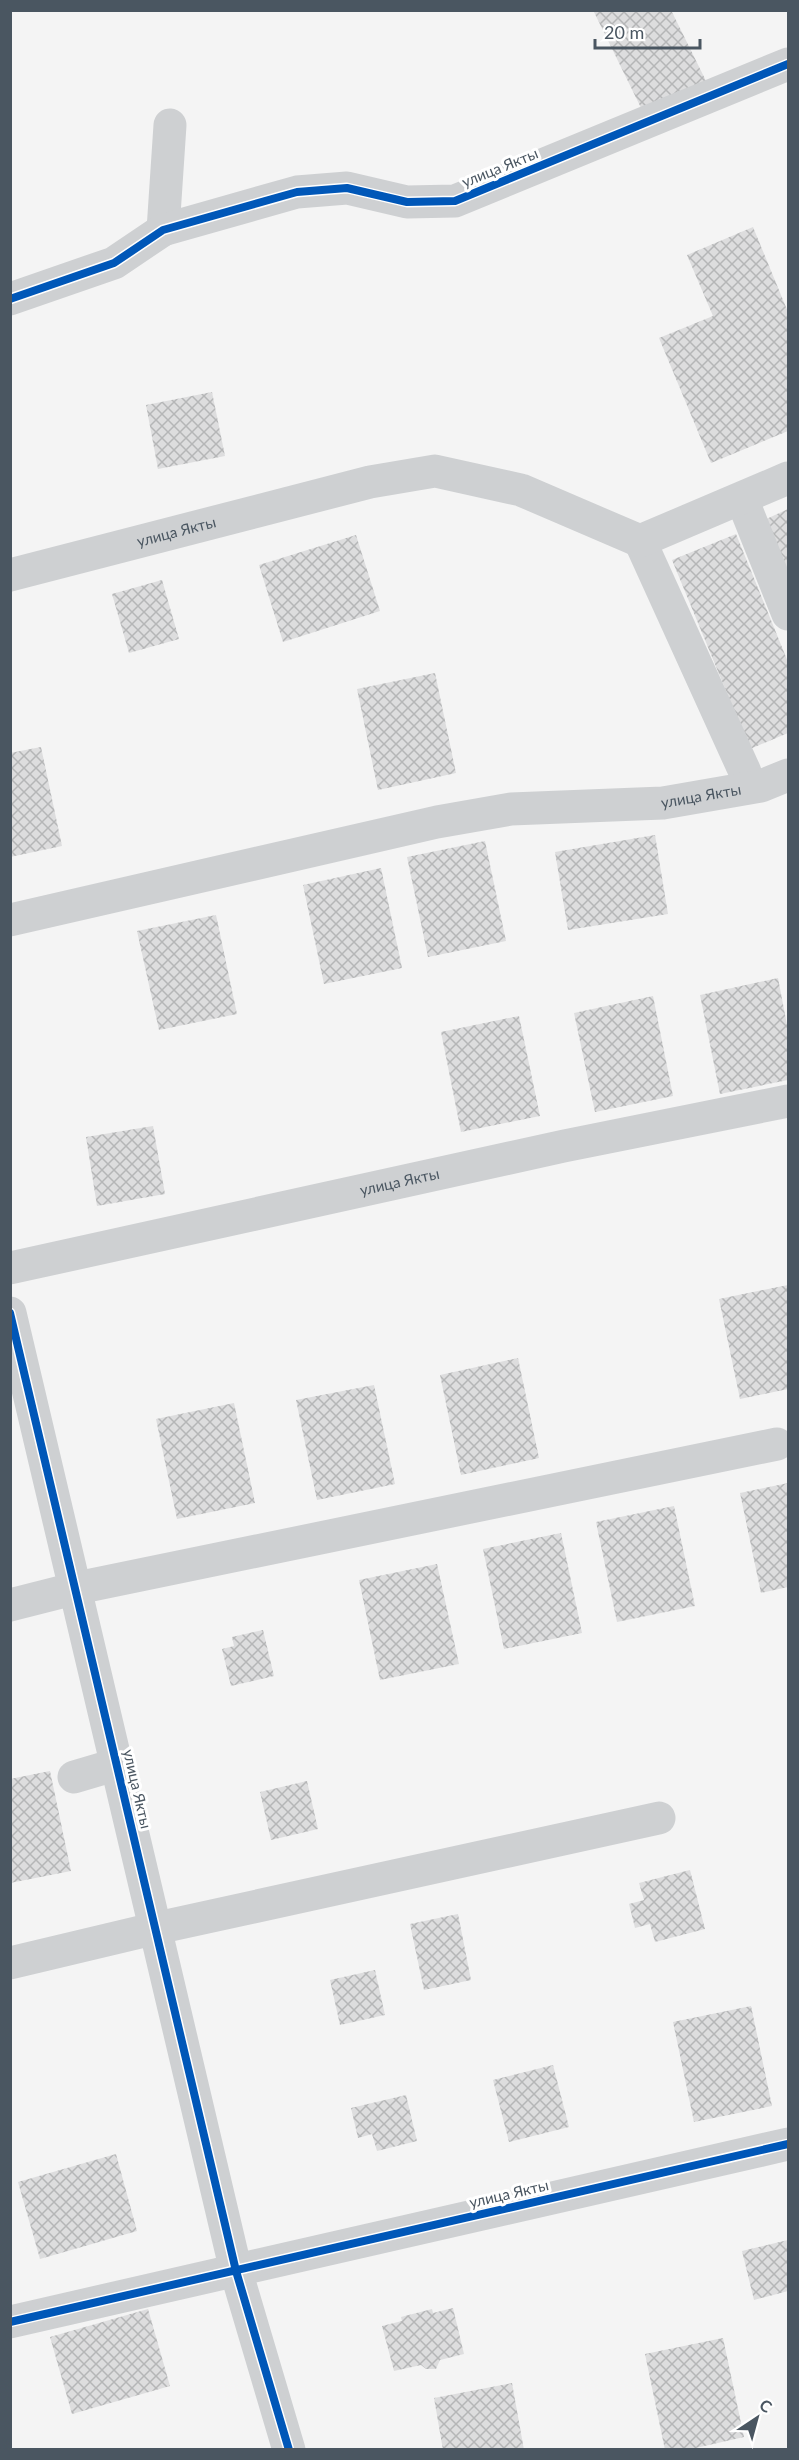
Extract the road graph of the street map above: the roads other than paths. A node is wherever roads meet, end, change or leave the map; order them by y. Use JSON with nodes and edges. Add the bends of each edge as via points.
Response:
{"nodes":[{"id":1,"x":789,"y":64,"type":"edge"},
{"id":2,"x":170,"y":125,"type":"dead end"},
{"id":3,"x":164,"y":230,"type":"junction"},
{"id":4,"x":10,"y":299,"type":"edge"},
{"id":5,"x":789,"y":478,"type":"edge"},
{"id":6,"x":742,"y":499,"type":"junction"},
{"id":7,"x":640,"y":541,"type":"junction"},
{"id":8,"x":10,"y":575,"type":"edge"},
{"id":9,"x":789,"y":614,"type":"edge"},
{"id":10,"x":745,"y":772,"type":"dead end"},
{"id":11,"x":789,"y":775,"type":"edge"},
{"id":12,"x":10,"y":920,"type":"edge"},
{"id":13,"x":789,"y":1101,"type":"edge"},
{"id":14,"x":10,"y":1268,"type":"edge"},
{"id":15,"x":10,"y":1313,"type":"edge"},
{"id":16,"x":777,"y":1444,"type":"dead end"},
{"id":17,"x":77,"y":1588,"type":"junction"},
{"id":18,"x":10,"y":1605,"type":"edge"},
{"id":19,"x":118,"y":1764,"type":"junction"},
{"id":20,"x":74,"y":1777,"type":"dead end"},
{"id":21,"x":659,"y":1818,"type":"dead end"},
{"id":22,"x":157,"y":1928,"type":"junction"},
{"id":23,"x":10,"y":1964,"type":"edge"},
{"id":24,"x":789,"y":2144,"type":"edge"},
{"id":25,"x":236,"y":2271,"type":"junction"},
{"id":26,"x":10,"y":2322,"type":"edge"},
{"id":27,"x":289,"y":2450,"type":"edge"}],
"edges":[{"from":1,"to":3,"type":"street","name":"улица Якты","via":[[455,201],[407,202],[347,188],[297,192]]},
{"from":2,"to":3,"type":"street"},
{"from":3,"to":4,"type":"street","name":"улица Якты","via":[[114,263]]},
{"from":5,"to":6,"type":"street"},
{"from":6,"to":7,"type":"street"},
{"from":6,"to":9,"type":"street"},
{"from":7,"to":8,"type":"street","name":"улица Якты","via":[[521,490],[435,471],[381,480]]},
{"from":7,"to":10,"type":"street"},
{"from":11,"to":12,"type":"street","name":"улица Якты","via":[[761,786],[663,803],[511,809],[437,822]]},
{"from":13,"to":14,"type":"street","name":"улица Якты","via":[[564,1146]]},
{"from":15,"to":17,"type":"street","name":"улица Якты"},
{"from":16,"to":17,"type":"street"},
{"from":17,"to":18,"type":"street"},
{"from":17,"to":19,"type":"street","name":"улица Якты"},
{"from":19,"to":20,"type":"street"},
{"from":19,"to":22,"type":"street","name":"улица Якты"},
{"from":21,"to":22,"type":"street"},
{"from":22,"to":23,"type":"street"},
{"from":22,"to":25,"type":"street","name":"улица Якты"},
{"from":24,"to":25,"type":"street","name":"улица Якты"},
{"from":25,"to":26,"type":"street","name":"улица Якты"},
{"from":25,"to":27,"type":"street","name":"улица Якты"}]}
